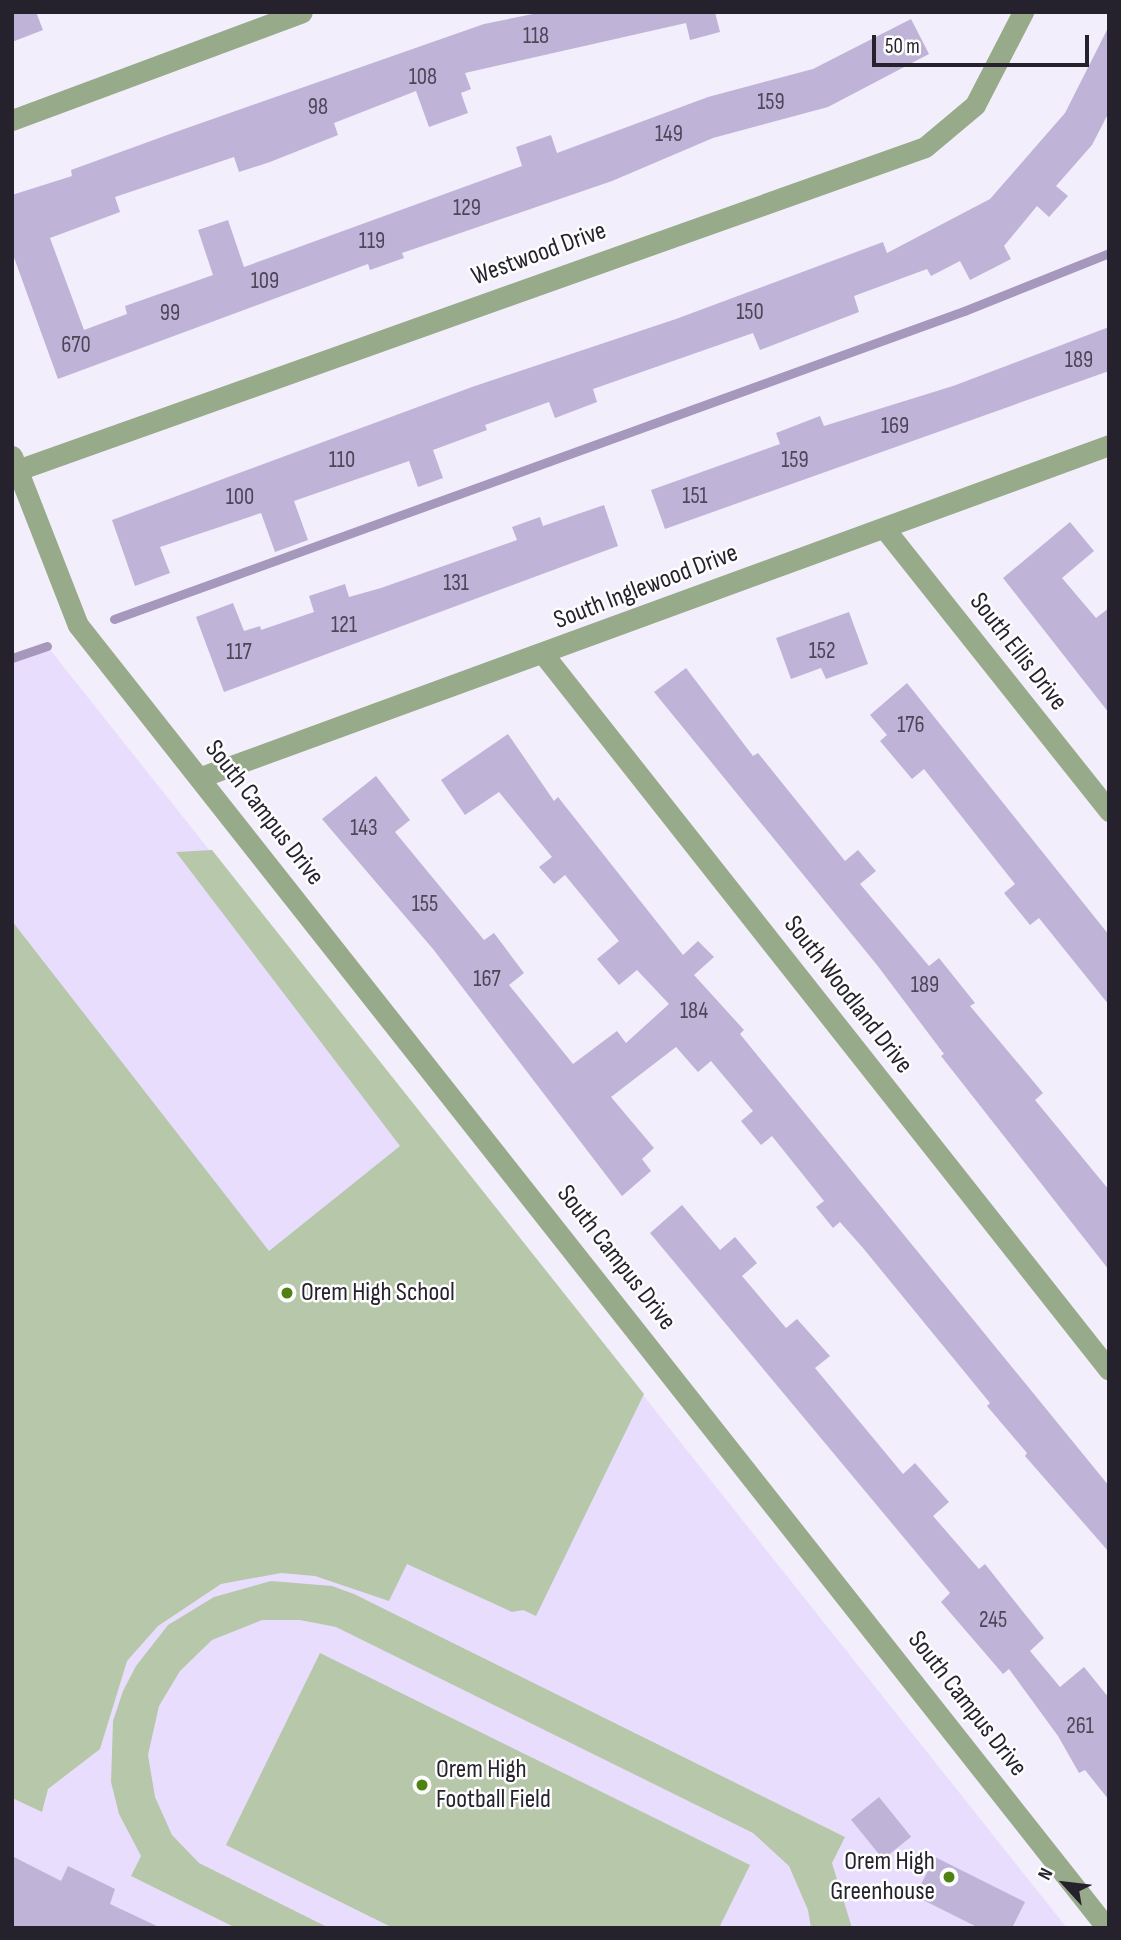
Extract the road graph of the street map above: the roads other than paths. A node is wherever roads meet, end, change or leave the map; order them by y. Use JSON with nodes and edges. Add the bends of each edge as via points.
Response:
{"nodes":[{"id":1,"x":302,"y":12,"type":"edge"},
{"id":2,"x":1023,"y":12,"type":"edge"},
{"id":3,"x":12,"y":120,"type":"edge"},
{"id":4,"x":1109,"y":445,"type":"edge"},
{"id":5,"x":14,"y":466,"type":"edge"},
{"id":6,"x":884,"y":528,"type":"junction"},
{"id":7,"x":544,"y":655,"type":"junction"},
{"id":8,"x":201,"y":778,"type":"junction"},
{"id":9,"x":1109,"y":811,"type":"edge"},
{"id":10,"x":1109,"y":1370,"type":"edge"},
{"id":11,"x":1107,"y":1928,"type":"edge"}],
"edges":[{"from":1,"to":3,"type":"street"},
{"from":2,"to":5,"type":"street","name":"Westwood Drive","via":[[975,105],[925,147]]},
{"from":4,"to":6,"type":"street","name":"South Inglewood Drive"},
{"from":5,"to":8,"type":"street","name":"South Campus Drive","via":[[78,625]]},
{"from":6,"to":7,"type":"street","name":"South Inglewood Drive"},
{"from":6,"to":9,"type":"street","name":"South Ellis Drive"},
{"from":7,"to":8,"type":"street","name":"South Inglewood Drive"},
{"from":7,"to":10,"type":"street","name":"South Woodland Drive"},
{"from":8,"to":11,"type":"street","name":"South Campus Drive"}]}
